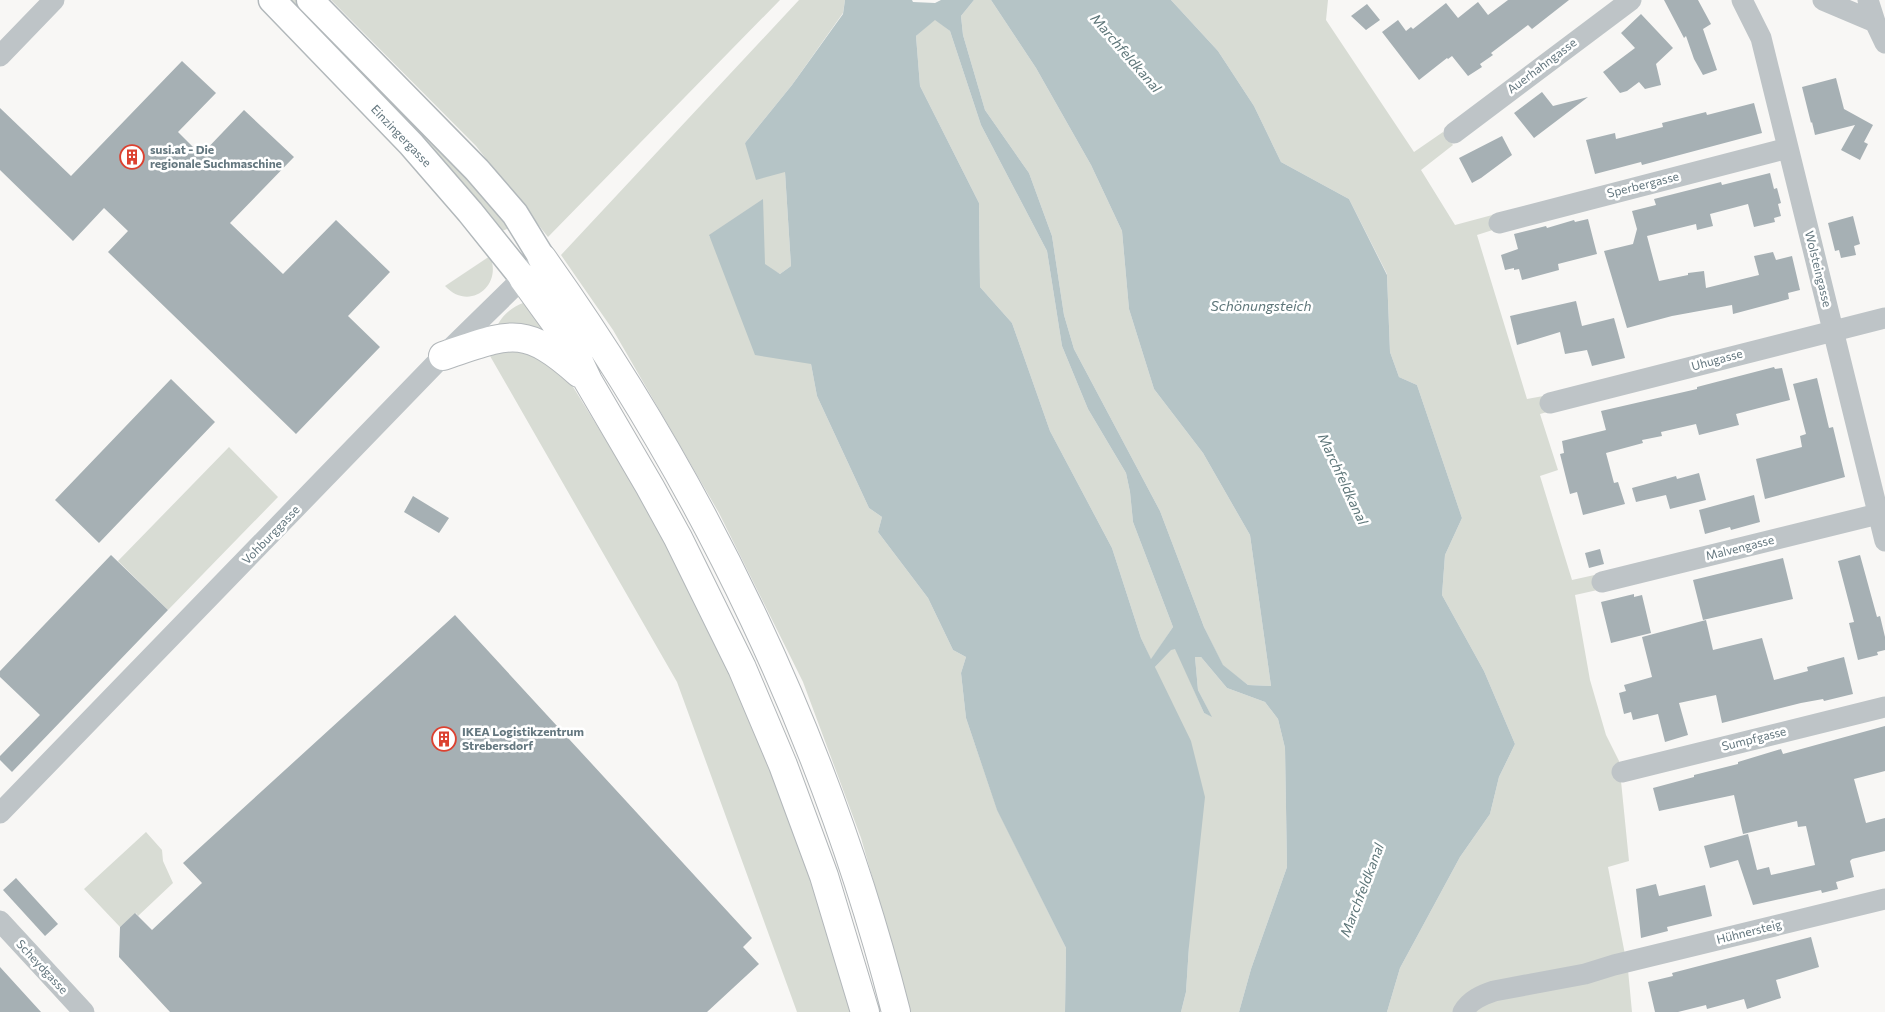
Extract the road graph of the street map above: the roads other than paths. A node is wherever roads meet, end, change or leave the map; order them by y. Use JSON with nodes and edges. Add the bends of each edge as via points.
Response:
{"nodes":[{"id":1,"x":54,"y":0,"type":"edge"},
{"id":2,"x":272,"y":0,"type":"edge"},
{"id":3,"x":310,"y":0,"type":"edge"},
{"id":4,"x":1631,"y":0,"type":"edge"},
{"id":5,"x":1742,"y":0,"type":"edge"},
{"id":6,"x":1823,"y":0,"type":"edge"},
{"id":7,"x":1868,"y":0,"type":"edge"},
{"id":8,"x":1875,"y":22,"type":"junction"},
{"id":9,"x":1885,"y":43,"type":"edge"},
{"id":10,"x":0,"y":56,"type":"edge"},
{"id":11,"x":1454,"y":133,"type":"dead end"},
{"id":12,"x":1788,"y":148,"type":"junction"},
{"id":13,"x":1498,"y":223,"type":"dead end"},
{"id":14,"x":542,"y":258,"type":"junction"},
{"id":15,"x":523,"y":278,"type":"junction"},
{"id":16,"x":1885,"y":318,"type":"edge"},
{"id":17,"x":1832,"y":330,"type":"junction"},
{"id":18,"x":443,"y":356,"type":"junction"},
{"id":19,"x":588,"y":381,"type":"junction"},
{"id":20,"x":1550,"y":403,"type":"dead end"},
{"id":21,"x":1878,"y":514,"type":"junction"},
{"id":22,"x":1885,"y":541,"type":"edge"},
{"id":23,"x":1602,"y":582,"type":"dead end"},
{"id":24,"x":1885,"y":707,"type":"edge"},
{"id":25,"x":1622,"y":772,"type":"dead end"},
{"id":26,"x":0,"y":813,"type":"edge"},
{"id":27,"x":1885,"y":899,"type":"edge"},
{"id":28,"x":0,"y":921,"type":"edge"},
{"id":29,"x":84,"y":1012,"type":"edge"},
{"id":30,"x":865,"y":1012,"type":"edge"},
{"id":31,"x":896,"y":1012,"type":"edge"},
{"id":32,"x":1463,"y":1012,"type":"edge"}],
"edges":[{"from":1,"to":10,"type":"street"},
{"from":2,"to":15,"type":"main road","name":"Einzingergasse","via":[[411,144]]},
{"from":3,"to":14,"type":"main road","via":[[477,170],[515,214]]},
{"from":4,"to":11,"type":"street","name":"Auerhahngasse"},
{"from":5,"to":12,"type":"street","name":"Wolsteingasse","via":[[1761,38]]},
{"from":6,"to":8,"type":"street"},
{"from":7,"to":8,"type":"street"},
{"from":8,"to":9,"type":"street"},
{"from":12,"to":13,"type":"street","name":"Sperbergasse"},
{"from":12,"to":17,"type":"street","name":"Wolsteingasse"},
{"from":14,"to":15,"type":"street","name":"Vohburggasse"},
{"from":14,"to":31,"type":"highway","via":[[578,307],[645,416],[700,512],[764,638],[803,727],[838,820]]},
{"from":15,"to":18,"type":"street","name":"Vohburggasse"},
{"from":15,"to":19,"type":"highway","via":[[570,343]]},
{"from":16,"to":17,"type":"street","name":"Uhugasse"},
{"from":17,"to":20,"type":"street","name":"Uhugasse"},
{"from":17,"to":21,"type":"street","name":"Wolsteingasse"},
{"from":18,"to":19,"type":"highway","via":[[500,337],[525,338],[550,349]]},
{"from":18,"to":26,"type":"street","name":"Vohburggasse"},
{"from":19,"to":30,"type":"highway","via":[[678,538],[763,714],[824,876]]},
{"from":21,"to":22,"type":"street","name":"Wolsteingasse"},
{"from":21,"to":23,"type":"street","name":"Malvengasse"},
{"from":24,"to":25,"type":"street","name":"Sumpfgasse"},
{"from":27,"to":32,"type":"street","name":"Hühnersteig","via":[[1586,974],[1494,991],[1481,995]]},
{"from":28,"to":29,"type":"street","name":"Scheydgasse"}]}
